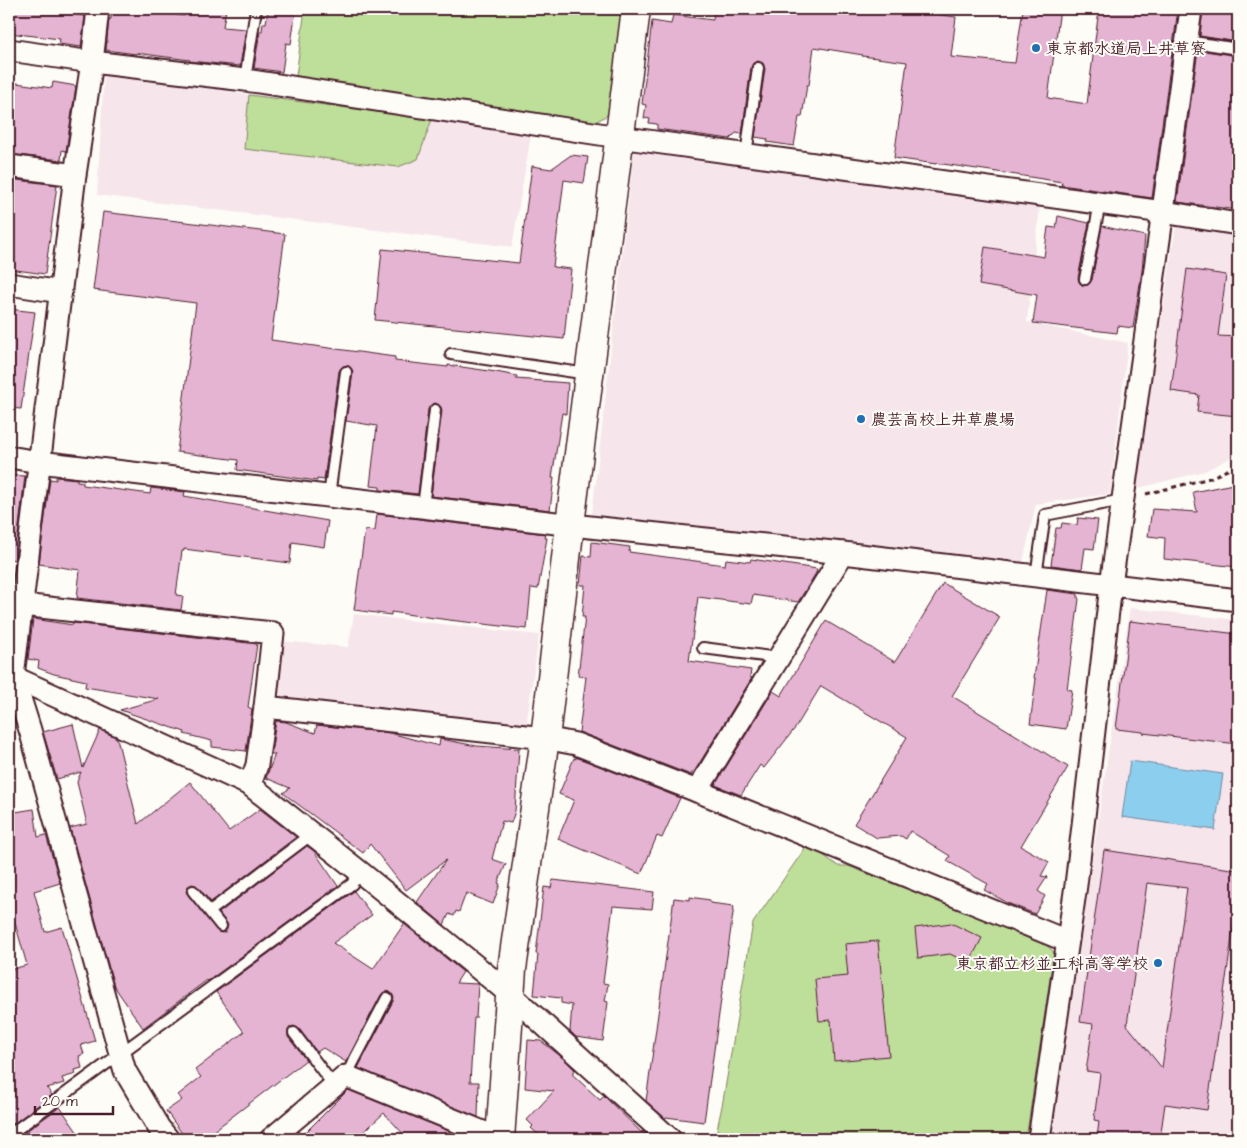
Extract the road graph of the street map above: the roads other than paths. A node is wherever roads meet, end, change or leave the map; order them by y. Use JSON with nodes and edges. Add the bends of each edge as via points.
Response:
{"nodes":[{"id":1,"x":98,"y":9,"type":"edge"},
{"id":2,"x":256,"y":9,"type":"edge"},
{"id":3,"x":636,"y":9,"type":"edge"},
{"id":4,"x":1191,"y":9,"type":"edge"},
{"id":5,"x":1187,"y":41,"type":"junction"},
{"id":6,"x":1238,"y":49,"type":"edge"},
{"id":7,"x":9,"y":50,"type":"edge"},
{"id":8,"x":92,"y":62,"type":"junction"},
{"id":9,"x":758,"y":68,"type":"dead end"},
{"id":10,"x":245,"y":80,"type":"junction"},
{"id":11,"x":619,"y":137,"type":"junction"},
{"id":12,"x":746,"y":155,"type":"junction"},
{"id":13,"x":9,"y":166,"type":"edge"},
{"id":14,"x":75,"y":175,"type":"junction"},
{"id":15,"x":1100,"y":203,"type":"junction"},
{"id":16,"x":1163,"y":212,"type":"junction"},
{"id":17,"x":1238,"y":224,"type":"edge"},
{"id":18,"x":1086,"y":279,"type":"dead end"},
{"id":19,"x":9,"y":284,"type":"edge"},
{"id":20,"x":61,"y":292,"type":"junction"},
{"id":21,"x":451,"y":354,"type":"dead end"},
{"id":22,"x":346,"y":372,"type":"dead end"},
{"id":23,"x":589,"y":374,"type":"junction"},
{"id":24,"x":435,"y":410,"type":"dead end"},
{"id":25,"x":9,"y":457,"type":"edge"},
{"id":26,"x":39,"y":462,"type":"junction"},
{"id":27,"x":329,"y":496,"type":"junction"},
{"id":28,"x":1124,"y":500,"type":"junction"},
{"id":29,"x":423,"y":507,"type":"junction"},
{"id":30,"x":570,"y":524,"type":"junction"},
{"id":31,"x":843,"y":553,"type":"junction"},
{"id":32,"x":1036,"y":576,"type":"junction"},
{"id":33,"x":1111,"y":585,"type":"junction"},
{"id":34,"x":1238,"y":600,"type":"edge"},
{"id":35,"x":22,"y":605,"type":"junction"},
{"id":36,"x":703,"y":648,"type":"dead end"},
{"id":37,"x":779,"y":658,"type":"junction"},
{"id":38,"x":11,"y":675,"type":"edge"},
{"id":39,"x":266,"y":707,"type":"junction"},
{"id":40,"x":544,"y":738,"type":"junction"},
{"id":41,"x":250,"y":785,"type":"junction"},
{"id":42,"x":697,"y":791,"type":"junction"},
{"id":43,"x":312,"y":834,"type":"junction"},
{"id":44,"x":360,"y":872,"type":"junction"},
{"id":45,"x":193,"y":891,"type":"dead end"},
{"id":46,"x":210,"y":911,"type":"junction"},
{"id":47,"x":221,"y":926,"type":"dead end"},
{"id":48,"x":1067,"y":941,"type":"junction"},
{"id":49,"x":510,"y":994,"type":"junction"},
{"id":50,"x":387,"y":998,"type":"dead end"},
{"id":51,"x":294,"y":1033,"type":"dead end"},
{"id":52,"x":120,"y":1053,"type":"junction"},
{"id":53,"x":340,"y":1081,"type":"junction"},
{"id":54,"x":9,"y":1134,"type":"edge"},
{"id":55,"x":168,"y":1139,"type":"edge"},
{"id":56,"x":271,"y":1139,"type":"edge"},
{"id":57,"x":500,"y":1139,"type":"edge"},
{"id":58,"x":670,"y":1139,"type":"edge"},
{"id":59,"x":1039,"y":1139,"type":"edge"}],
"edges":[{"from":1,"to":8,"type":"street"},
{"from":2,"to":10,"type":"lane"},
{"from":3,"to":11,"type":"street"},
{"from":4,"to":5,"type":"street"},
{"from":5,"to":6,"type":"lane"},
{"from":5,"to":16,"type":"street"},
{"from":7,"to":8,"type":"street"},
{"from":8,"to":10,"type":"street"},
{"from":8,"to":14,"type":"street"},
{"from":9,"to":12,"type":"lane"},
{"from":10,"to":11,"type":"street"},
{"from":11,"to":12,"type":"street"},
{"from":11,"to":23,"type":"street"},
{"from":12,"to":15,"type":"street"},
{"from":13,"to":14,"type":"street"},
{"from":14,"to":20,"type":"street"},
{"from":15,"to":16,"type":"street"},
{"from":15,"to":18,"type":"lane"},
{"from":16,"to":17,"type":"street"},
{"from":16,"to":28,"type":"street"},
{"from":19,"to":20,"type":"street"},
{"from":20,"to":26,"type":"street"},
{"from":21,"to":23,"type":"lane"},
{"from":22,"to":27,"type":"lane"},
{"from":23,"to":30,"type":"street"},
{"from":24,"to":29,"type":"lane"},
{"from":25,"to":26,"type":"street"},
{"from":26,"to":27,"type":"street"},
{"from":26,"to":35,"type":"street"},
{"from":27,"to":29,"type":"street"},
{"from":28,"to":32,"type":"lane","via":[[1045,515]]},
{"from":28,"to":33,"type":"street"},
{"from":29,"to":30,"type":"street"},
{"from":30,"to":31,"type":"street"},
{"from":30,"to":40,"type":"street"},
{"from":31,"to":32,"type":"street"},
{"from":31,"to":37,"type":"street"},
{"from":32,"to":33,"type":"street"},
{"from":33,"to":34,"type":"street"},
{"from":33,"to":48,"type":"street"},
{"from":35,"to":38,"type":"street"},
{"from":35,"to":39,"type":"street","via":[[273,634]]},
{"from":36,"to":37,"type":"lane"},
{"from":37,"to":42,"type":"street"},
{"from":38,"to":41,"type":"street"},
{"from":38,"to":52,"type":"street","via":[[30,730]]},
{"from":39,"to":40,"type":"street"},
{"from":39,"to":41,"type":"street","via":[[257,765]]},
{"from":40,"to":42,"type":"street","via":[[576,744]]},
{"from":40,"to":49,"type":"street"},
{"from":41,"to":43,"type":"street"},
{"from":42,"to":48,"type":"street"},
{"from":43,"to":44,"type":"street"},
{"from":43,"to":46,"type":"lane"},
{"from":44,"to":49,"type":"street"},
{"from":44,"to":52,"type":"lane","via":[[352,884]]},
{"from":45,"to":46,"type":"lane"},
{"from":46,"to":47,"type":"lane"},
{"from":48,"to":59,"type":"street"},
{"from":49,"to":57,"type":"street"},
{"from":49,"to":58,"type":"street"},
{"from":50,"to":53,"type":"lane"},
{"from":51,"to":53,"type":"lane"},
{"from":52,"to":54,"type":"lane"},
{"from":52,"to":55,"type":"street","via":[[125,1071]]},
{"from":53,"to":56,"type":"street"},
{"from":53,"to":57,"type":"street"}]}
